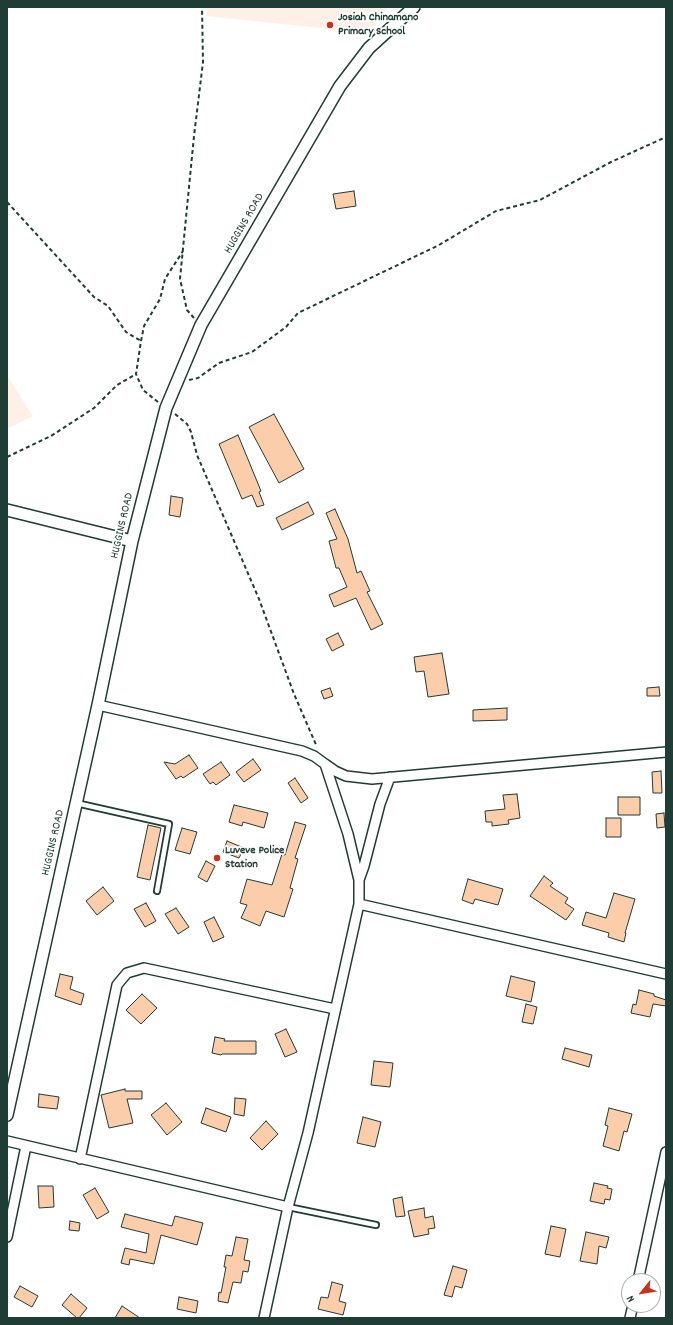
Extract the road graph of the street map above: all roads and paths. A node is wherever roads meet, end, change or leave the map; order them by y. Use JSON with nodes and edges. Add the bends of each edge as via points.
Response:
{"nodes":[{"id":1,"x":202,"y":7,"type":"edge"},
{"id":2,"x":414,"y":7,"type":"edge"},
{"id":3,"x":666,"y":136,"type":"edge"},
{"id":4,"x":7,"y":202,"type":"edge"},
{"id":5,"x":183,"y":251,"type":"junction"},
{"id":6,"x":201,"y":325,"type":"junction"},
{"id":7,"x":140,"y":341,"type":"junction"},
{"id":8,"x":136,"y":374,"type":"junction"},
{"id":9,"x":176,"y":383,"type":"junction"},
{"id":10,"x":166,"y":408,"type":"junction"},
{"id":11,"x":7,"y":457,"type":"edge"},
{"id":12,"x":7,"y":510,"type":"edge"},
{"id":13,"x":132,"y":541,"type":"junction"},
{"id":14,"x":98,"y":705,"type":"junction"},
{"id":15,"x":666,"y":752,"type":"edge"},
{"id":16,"x":325,"y":764,"type":"junction"},
{"id":17,"x":390,"y":777,"type":"junction"},
{"id":18,"x":76,"y":803,"type":"junction"},
{"id":19,"x":359,"y":880,"type":"junction"},
{"id":20,"x":157,"y":891,"type":"dead end"},
{"id":21,"x":358,"y":904,"type":"junction"},
{"id":22,"x":666,"y":974,"type":"edge"},
{"id":23,"x":335,"y":1009,"type":"junction"},
{"id":24,"x":7,"y":1115,"type":"edge"},
{"id":25,"x":7,"y":1141,"type":"edge"},
{"id":26,"x":26,"y":1146,"type":"junction"},
{"id":27,"x":666,"y":1152,"type":"edge"},
{"id":28,"x":80,"y":1159,"type":"junction"},
{"id":29,"x":288,"y":1207,"type":"junction"},
{"id":30,"x":376,"y":1224,"type":"dead end"},
{"id":31,"x":7,"y":1237,"type":"edge"},
{"id":32,"x":640,"y":1273,"type":"edge"},
{"id":33,"x":264,"y":1318,"type":"edge"}],
"edges":[{"from":1,"to":5,"type":"path","via":[[203,62]]},
{"from":2,"to":6,"type":"street","name":"HUGGINS ROAD","via":[[369,48],[340,86]]},
{"from":3,"to":9,"type":"path","via":[[540,200],[496,211],[439,245],[298,313],[286,327],[252,352],[219,363],[198,378]]},
{"from":4,"to":7,"type":"path","via":[[94,297],[108,306],[126,332]]},
{"from":5,"to":6,"type":"path","via":[[180,279],[187,310]]},
{"from":5,"to":7,"type":"path","via":[[165,279],[160,300],[144,326]]},
{"from":6,"to":9,"type":"street","name":"HUGGINS ROAD"},
{"from":7,"to":8,"type":"path"},
{"from":8,"to":10,"type":"path","via":[[143,390]]},
{"from":8,"to":11,"type":"path","via":[[117,386],[94,408],[51,436]]},
{"from":9,"to":10,"type":"street","name":"HUGGINS ROAD"},
{"from":10,"to":13,"type":"street","name":"HUGGINS ROAD"},
{"from":10,"to":16,"type":"path","via":[[187,424],[191,432],[197,455],[259,599],[307,726]]},
{"from":12,"to":13,"type":"street"},
{"from":13,"to":14,"type":"street","name":"HUGGINS ROAD"},
{"from":14,"to":16,"type":"street","via":[[302,752],[314,756]]},
{"from":14,"to":18,"type":"street","name":"HUGGINS ROAD"},
{"from":15,"to":17,"type":"street"},
{"from":16,"to":17,"type":"street","via":[[346,776],[372,779]]},
{"from":16,"to":19,"type":"street","via":[[348,834]]},
{"from":17,"to":19,"type":"street"},
{"from":18,"to":20,"type":"lane","via":[[170,824]]},
{"from":18,"to":24,"type":"street","name":"HUGGINS ROAD"},
{"from":19,"to":21,"type":"street"},
{"from":21,"to":22,"type":"street"},
{"from":21,"to":23,"type":"street"},
{"from":23,"to":28,"type":"street","via":[[144,968],[127,973],[117,985]]},
{"from":23,"to":29,"type":"street","via":[[308,1133]]},
{"from":25,"to":26,"type":"street"},
{"from":26,"to":28,"type":"street"},
{"from":26,"to":31,"type":"street"},
{"from":27,"to":32,"type":"street"},
{"from":28,"to":29,"type":"street"},
{"from":29,"to":30,"type":"lane"},
{"from":29,"to":33,"type":"street"}]}
